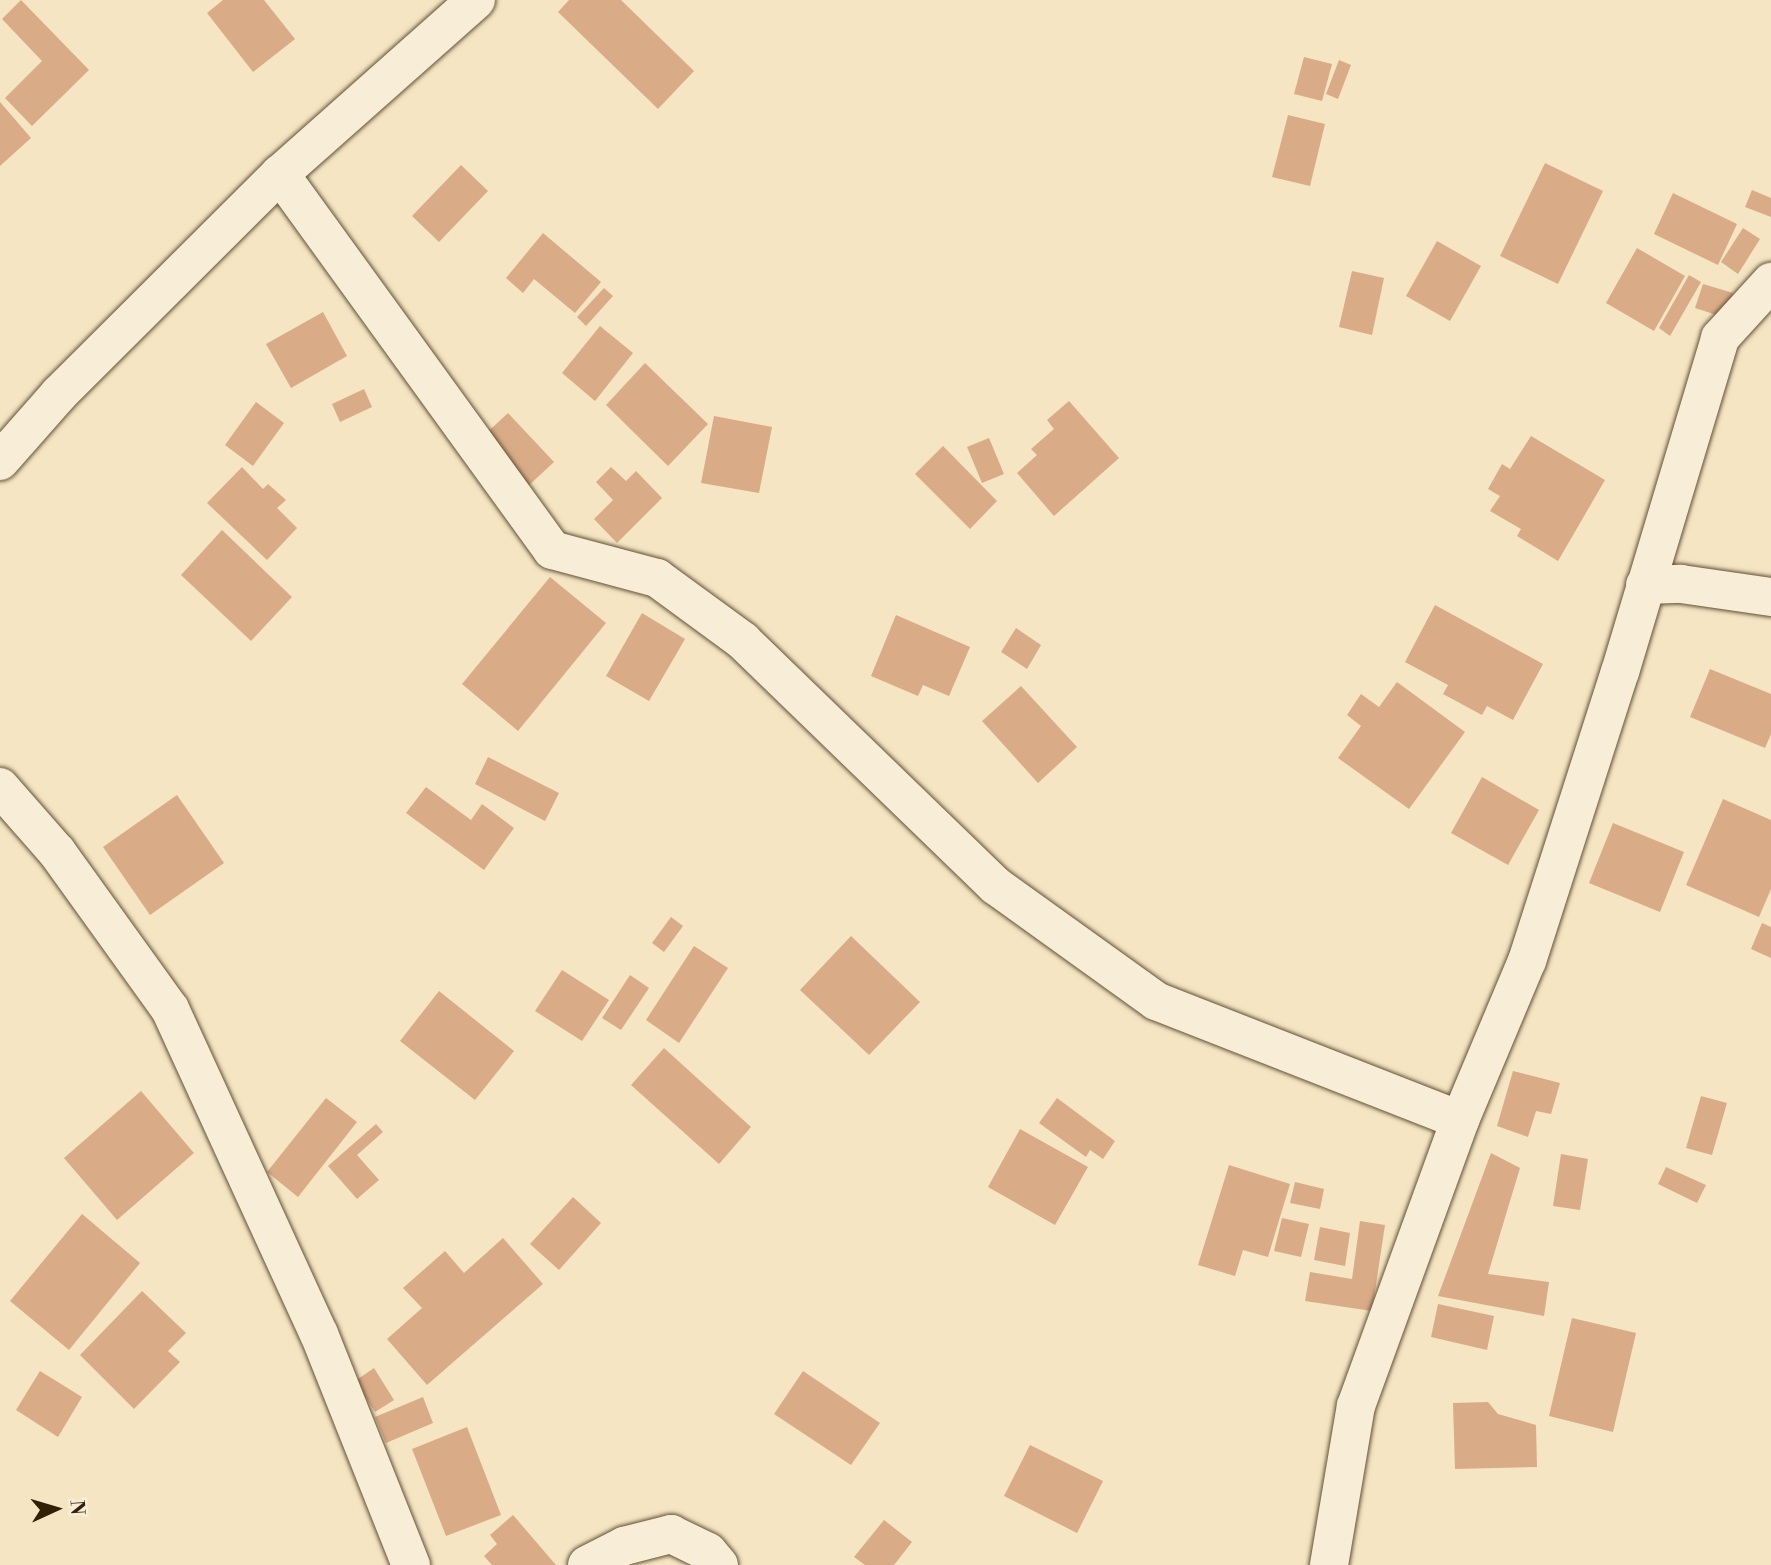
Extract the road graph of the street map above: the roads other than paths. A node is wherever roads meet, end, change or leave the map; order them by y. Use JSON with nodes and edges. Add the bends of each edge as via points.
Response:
{"nodes":[{"id":1,"x":476,"y":0,"type":"edge"},
{"id":2,"x":280,"y":174,"type":"junction"},
{"id":3,"x":1771,"y":282,"type":"edge"},
{"id":4,"x":0,"y":461,"type":"edge"},
{"id":5,"x":1646,"y":585,"type":"junction"},
{"id":6,"x":1771,"y":597,"type":"edge"},
{"id":7,"x":0,"y":787,"type":"edge"},
{"id":8,"x":1460,"y":1120,"type":"junction"},
{"id":9,"x":411,"y":1565,"type":"edge"},
{"id":10,"x":587,"y":1565,"type":"edge"},
{"id":11,"x":719,"y":1565,"type":"edge"},
{"id":12,"x":1329,"y":1565,"type":"edge"}],
"edges":[{"from":1,"to":2,"type":"street"},
{"from":2,"to":4,"type":"street","via":[[59,394]]},
{"from":2,"to":8,"type":"street","via":[[552,550],[657,578],[743,641],[996,886],[1156,1002]]},
{"from":3,"to":5,"type":"street","via":[[1720,338]]},
{"from":5,"to":6,"type":"street","via":[[1681,584]]},
{"from":5,"to":8,"type":"street","via":[[1527,961]]},
{"from":7,"to":9,"type":"street","via":[[57,852],[170,1009],[319,1334]]},
{"from":8,"to":12,"type":"street","via":[[1356,1406]]},
{"from":10,"to":11,"type":"street","via":[[624,1546],[671,1534],[708,1552]]}]}
